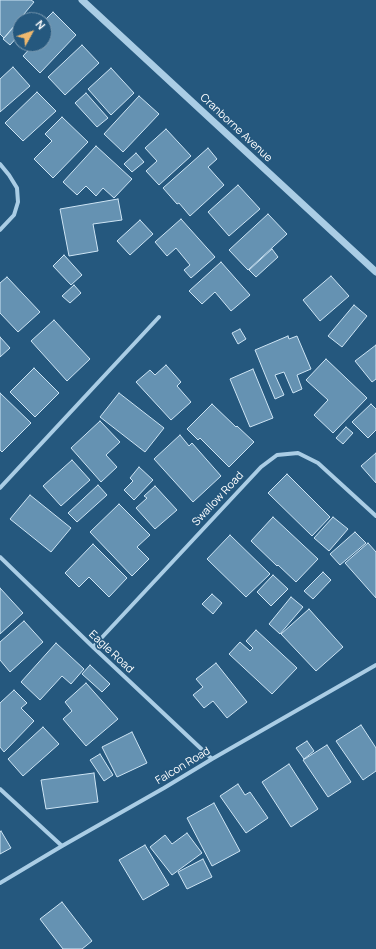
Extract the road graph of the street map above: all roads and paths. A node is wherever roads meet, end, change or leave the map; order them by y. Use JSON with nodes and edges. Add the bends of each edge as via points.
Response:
{"nodes":[{"id":1,"x":82,"y":0,"type":"edge"},
{"id":2,"x":0,"y":164,"type":"edge"},
{"id":3,"x":0,"y":230,"type":"edge"},
{"id":4,"x":376,"y":272,"type":"edge"},
{"id":5,"x":159,"y":317,"type":"dead end"},
{"id":6,"x":0,"y":488,"type":"edge"},
{"id":7,"x":376,"y":516,"type":"edge"},
{"id":8,"x":0,"y":557,"type":"edge"},
{"id":9,"x":93,"y":647,"type":"junction"},
{"id":10,"x":376,"y":665,"type":"edge"},
{"id":11,"x":212,"y":759,"type":"junction"},
{"id":12,"x":0,"y":789,"type":"edge"},
{"id":13,"x":62,"y":846,"type":"junction"},
{"id":14,"x":0,"y":883,"type":"edge"}],
"edges":[{"from":1,"to":4,"type":"street","name":"Cranborne Avenue"},
{"from":2,"to":3,"type":"street","via":[[10,174],[17,188],[18,202],[14,215]]},
{"from":5,"to":6,"type":"street"},
{"from":7,"to":9,"type":"street","name":"Swallow Road","via":[[318,463],[298,453],[277,455],[261,467]]},
{"from":8,"to":9,"type":"street","name":"Eagle Road"},
{"from":9,"to":11,"type":"street","name":"Eagle Road"},
{"from":10,"to":11,"type":"street","name":"Falcon Road"},
{"from":11,"to":13,"type":"street","name":"Falcon Road"},
{"from":12,"to":13,"type":"street"},
{"from":13,"to":14,"type":"street","name":"Falcon Road"}]}
